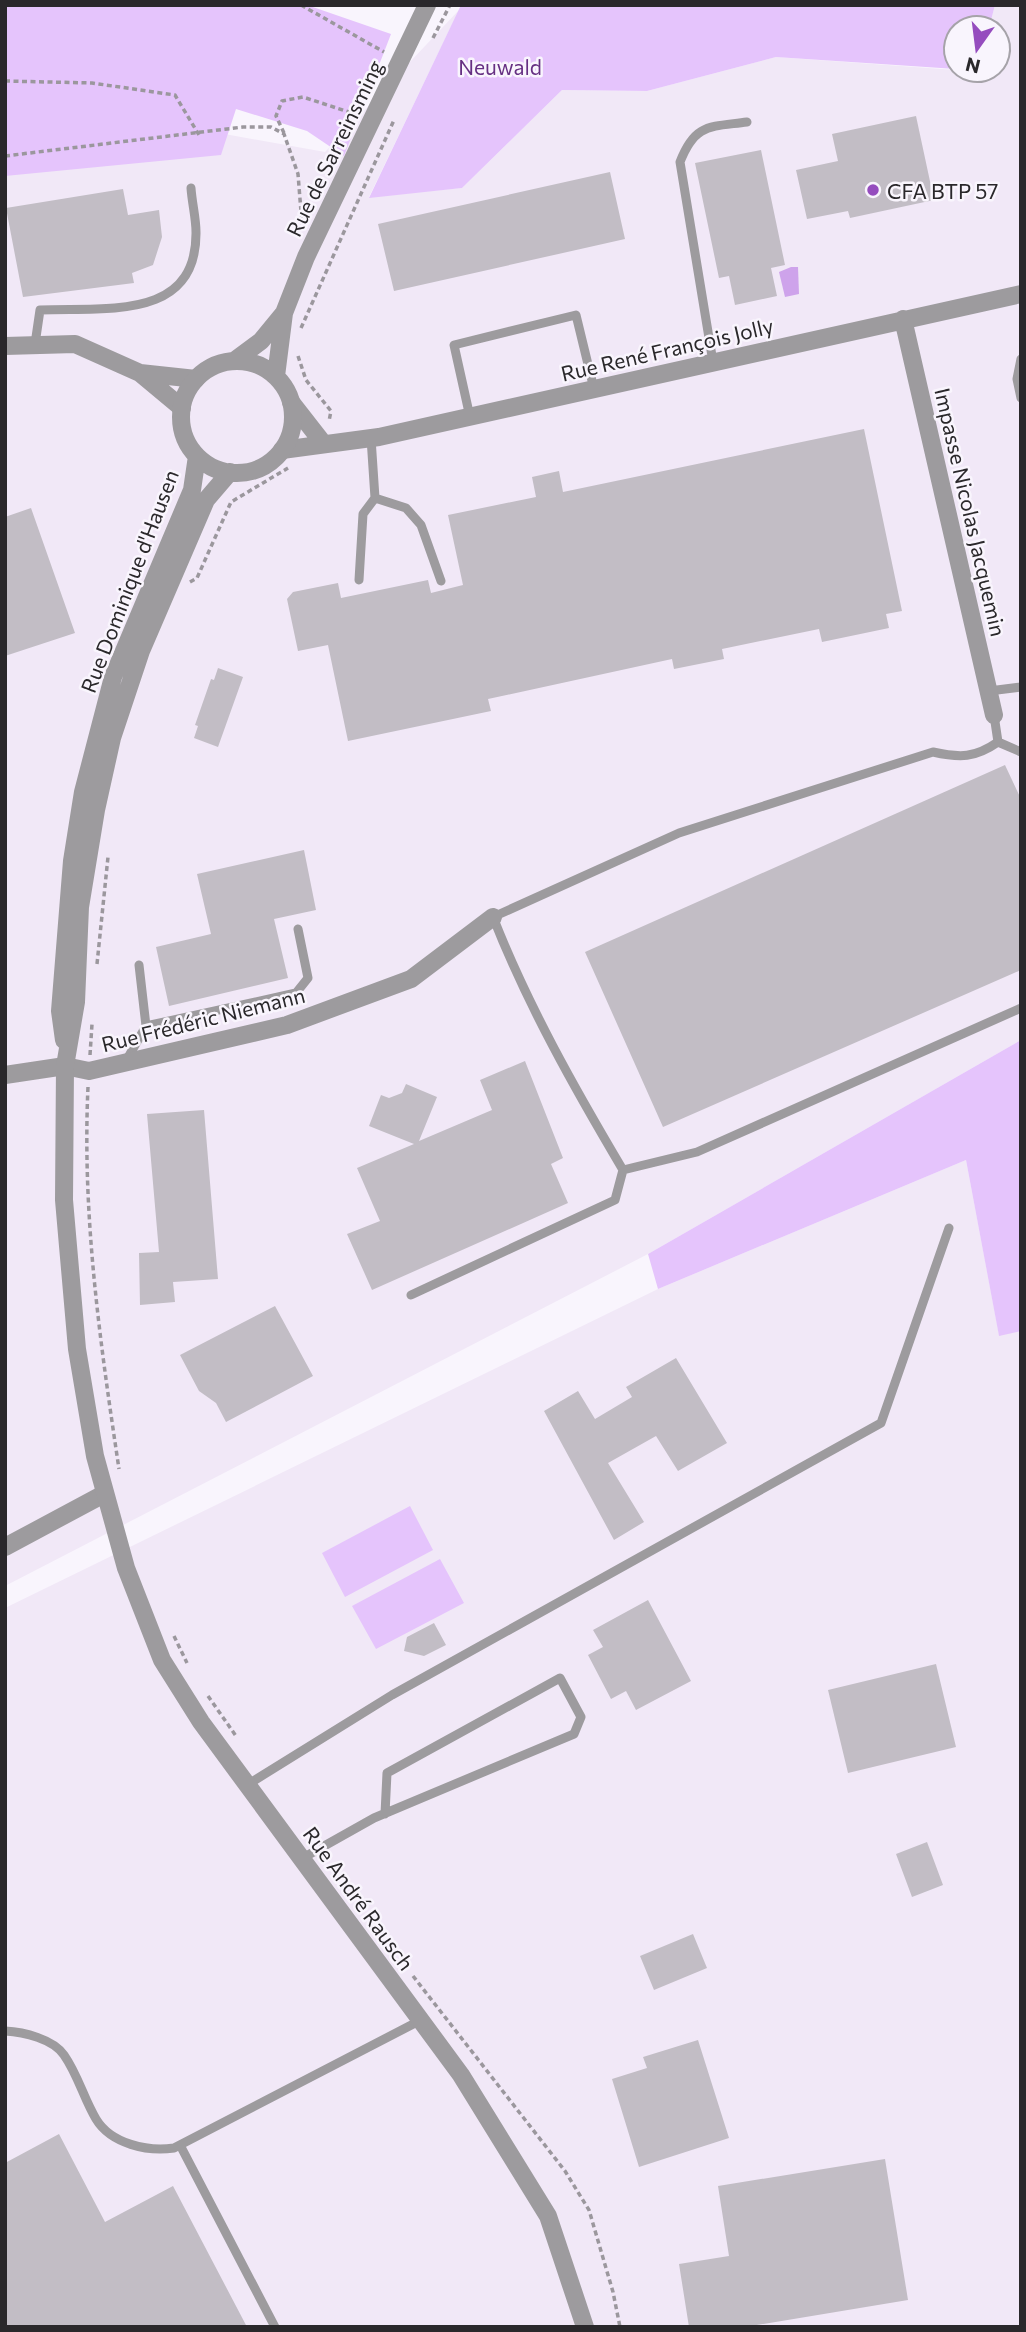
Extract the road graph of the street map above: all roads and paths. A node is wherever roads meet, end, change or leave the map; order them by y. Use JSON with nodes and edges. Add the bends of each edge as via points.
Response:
{"nodes":[{"id":1,"x":301,"y":5,"type":"edge"},
{"id":2,"x":427,"y":5,"type":"edge"},
{"id":3,"x":450,"y":5,"type":"edge"},
{"id":4,"x":431,"y":42,"type":"dead end"},
{"id":5,"x":402,"y":61,"type":"junction"},
{"id":6,"x":5,"y":81,"type":"edge"},
{"id":7,"x":396,"y":116,"type":"dead end"},
{"id":8,"x":374,"y":119,"type":"junction"},
{"id":9,"x":747,"y":122,"type":"dead end"},
{"id":10,"x":284,"y":134,"type":"junction"},
{"id":11,"x":199,"y":135,"type":"junction"},
{"id":12,"x":5,"y":156,"type":"edge"},
{"id":13,"x":191,"y":188,"type":"dead end"},
{"id":14,"x":306,"y":257,"type":"junction"},
{"id":15,"x":1021,"y":294,"type":"edge"},
{"id":16,"x":285,"y":313,"type":"junction"},
{"id":17,"x":903,"y":320,"type":"junction"},
{"id":18,"x":299,"y":332,"type":"dead end"},
{"id":19,"x":35,"y":344,"type":"junction"},
{"id":20,"x":299,"y":345,"type":"dead end"},
{"id":21,"x":5,"y":346,"type":"edge"},
{"id":22,"x":1021,"y":359,"type":"edge"},
{"id":23,"x":234,"y":361,"type":"junction"},
{"id":24,"x":713,"y":362,"type":"junction"},
{"id":25,"x":140,"y":373,"type":"junction"},
{"id":26,"x":276,"y":376,"type":"junction"},
{"id":27,"x":196,"y":379,"type":"junction"},
{"id":28,"x":594,"y":389,"type":"junction"},
{"id":29,"x":1021,"y":398,"type":"edge"},
{"id":30,"x":291,"y":402,"type":"junction"},
{"id":31,"x":182,"y":408,"type":"junction"},
{"id":32,"x":470,"y":417,"type":"junction"},
{"id":33,"x":370,"y":438,"type":"junction"},
{"id":34,"x":323,"y":443,"type":"junction"},
{"id":35,"x":197,"y":456,"type":"junction"},
{"id":36,"x":287,"y":458,"type":"junction"},
{"id":37,"x":230,"y":472,"type":"junction"},
{"id":38,"x":375,"y":498,"type":"junction"},
{"id":39,"x":359,"y":580,"type":"dead end"},
{"id":40,"x":441,"y":581,"type":"dead end"},
{"id":41,"x":182,"y":587,"type":"dead end"},
{"id":42,"x":1021,"y":687,"type":"edge"},
{"id":43,"x":989,"y":691,"type":"junction"},
{"id":44,"x":994,"y":715,"type":"joint"},
{"id":45,"x":998,"y":742,"type":"junction"},
{"id":46,"x":1021,"y":752,"type":"edge"},
{"id":47,"x":108,"y":856,"type":"dead end"},
{"id":48,"x":494,"y":918,"type":"junction"},
{"id":49,"x":298,"y":929,"type":"dead end"},
{"id":50,"x":139,"y":965,"type":"dead end"},
{"id":51,"x":97,"y":966,"type":"dead end"},
{"id":52,"x":1021,"y":1008,"type":"edge"},
{"id":53,"x":92,"y":1020,"type":"dead end"},
{"id":54,"x":146,"y":1026,"type":"junction"},
{"id":55,"x":66,"y":1060,"type":"junction"},
{"id":56,"x":125,"y":1062,"type":"junction"},
{"id":57,"x":89,"y":1071,"type":"junction"},
{"id":58,"x":5,"y":1075,"type":"edge"},
{"id":59,"x":623,"y":1170,"type":"junction"},
{"id":60,"x":949,"y":1228,"type":"dead end"},
{"id":61,"x":411,"y":1295,"type":"dead end"},
{"id":62,"x":120,"y":1474,"type":"dead end"},
{"id":63,"x":104,"y":1494,"type":"junction"},
{"id":64,"x":5,"y":1547,"type":"edge"},
{"id":65,"x":172,"y":1633,"type":"dead end"},
{"id":66,"x":191,"y":1672,"type":"dead end"},
{"id":67,"x":207,"y":1695,"type":"dead end"},
{"id":68,"x":239,"y":1740,"type":"dead end"},
{"id":69,"x":247,"y":1784,"type":"junction"},
{"id":70,"x":385,"y":1814,"type":"junction"},
{"id":71,"x":301,"y":1858,"type":"junction"},
{"id":72,"x":406,"y":1967,"type":"dead end"},
{"id":73,"x":421,"y":2020,"type":"junction"},
{"id":74,"x":5,"y":2031,"type":"edge"},
{"id":75,"x":180,"y":2145,"type":"junction"},
{"id":76,"x":275,"y":2327,"type":"edge"},
{"id":77,"x":585,"y":2327,"type":"edge"},
{"id":78,"x":620,"y":2327,"type":"edge"}],
"edges":[{"from":1,"to":5,"type":"path"},
{"from":2,"to":5,"type":"street","name":"Rue de Sarreinsming"},
{"from":3,"to":4,"type":"path"},
{"from":5,"to":8,"type":"street","name":"Rue de Sarreinsming"},
{"from":6,"to":11,"type":"path","via":[[92,83],[175,95]]},
{"from":7,"to":18,"type":"path"},
{"from":8,"to":10,"type":"path","via":[[303,97],[282,101],[276,116]]},
{"from":8,"to":14,"type":"street","name":"Rue de Sarreinsming"},
{"from":9,"to":24,"type":"lane","via":[[706,128],[688,141],[680,162]]},
{"from":10,"to":11,"type":"path","via":[[262,127]]},
{"from":10,"to":14,"type":"path","via":[[298,174]]},
{"from":11,"to":12,"type":"path"},
{"from":13,"to":19,"type":"lane","via":[[196,233],[192,262],[178,289],[148,304],[40,310]]},
{"from":14,"to":16,"type":"street","name":"Rue de Sarreinsming"},
{"from":15,"to":17,"type":"street","name":"Rue René François Jolly"},
{"from":16,"to":23,"type":"street","name":"Rue de Sarreinsming","via":[[261,341]]},
{"from":16,"to":26,"type":"street","name":"Rue de Sarreinsming"},
{"from":17,"to":24,"type":"street","name":"Rue René François Jolly"},
{"from":17,"to":43,"type":"street","name":"Impasse Nicolas Jacquemin"},
{"from":19,"to":21,"type":"street"},
{"from":19,"to":25,"type":"street","via":[[75,344]]},
{"from":20,"to":34,"type":"path","via":[[298,358],[306,380],[331,411]]},
{"from":22,"to":29,"type":"lane","via":[[1017,379]]},
{"from":23,"to":26,"type":"street","via":[[263,367]]},
{"from":23,"to":27,"type":"street"},
{"from":24,"to":28,"type":"street","name":"Rue René François Jolly"},
{"from":25,"to":27,"type":"street"},
{"from":25,"to":31,"type":"street"},
{"from":26,"to":30,"type":"street"},
{"from":27,"to":31,"type":"street"},
{"from":28,"to":32,"type":"street","name":"Rue René François Jolly"},
{"from":28,"to":32,"type":"lane","via":[[576,315],[454,345]]},
{"from":30,"to":34,"type":"street"},
{"from":30,"to":36,"type":"street"},
{"from":31,"to":35,"type":"street","via":[[187,442]]},
{"from":32,"to":33,"type":"street","name":"Rue René François Jolly"},
{"from":33,"to":34,"type":"street","name":"Rue René François Jolly"},
{"from":33,"to":38,"type":"lane"},
{"from":34,"to":36,"type":"street","name":"Rue René François Jolly"},
{"from":35,"to":37,"type":"street"},
{"from":35,"to":55,"type":"street","name":"Rue Dominique d'Hausen","via":[[192,490],[113,677],[83,792],[72,861],[60,1011]]},
{"from":36,"to":37,"type":"street"},
{"from":36,"to":41,"type":"path","via":[[232,502],[197,578]]},
{"from":37,"to":55,"type":"street","name":"Rue Dominique d'Hausen","via":[[206,500],[141,651],[112,738],[80,907],[76,1002]]},
{"from":38,"to":39,"type":"lane","via":[[363,514]]},
{"from":38,"to":40,"type":"lane","via":[[405,508],[421,525]]},
{"from":42,"to":43,"type":"lane"},
{"from":43,"to":44,"type":"street","name":"Impasse Nicolas Jacquemin"},
{"from":44,"to":45,"type":"lane"},
{"from":45,"to":46,"type":"lane"},
{"from":45,"to":48,"type":"lane","via":[[981,754],[961,758],[933,752],[679,833]]},
{"from":47,"to":51,"type":"path"},
{"from":48,"to":56,"type":"street","name":"Rue Frédéric Niemann","via":[[411,979],[287,1025]]},
{"from":48,"to":59,"type":"lane","via":[[569,1076]]},
{"from":49,"to":54,"type":"lane","via":[[308,978],[296,993]]},
{"from":50,"to":54,"type":"lane"},
{"from":52,"to":59,"type":"lane","via":[[697,1152]]},
{"from":53,"to":57,"type":"path"},
{"from":54,"to":56,"type":"lane"},
{"from":55,"to":57,"type":"street","name":"Rue Frédéric Niemann"},
{"from":55,"to":58,"type":"street"},
{"from":55,"to":63,"type":"street","name":"Rue Dominique d'Hausen","via":[[64,1200],[71,1289]]},
{"from":56,"to":57,"type":"street","name":"Rue Frédéric Niemann"},
{"from":57,"to":62,"type":"path","via":[[87,1203],[97,1320]]},
{"from":59,"to":61,"type":"lane","via":[[615,1200]]},
{"from":60,"to":69,"type":"lane","via":[[881,1423],[392,1695]]},
{"from":63,"to":64,"type":"street"},
{"from":63,"to":69,"type":"street","name":"Rue André Rausch","via":[[139,1605],[162,1660]]},
{"from":65,"to":66,"type":"path"},
{"from":67,"to":68,"type":"path"},
{"from":69,"to":71,"type":"street","name":"Rue André Rausch"},
{"from":70,"to":70,"type":"lane","via":[[574,1734],[581,1717],[560,1678],[387,1773]]},
{"from":70,"to":71,"type":"lane"},
{"from":71,"to":73,"type":"street","name":"Rue André Rausch"},
{"from":72,"to":78,"type":"path","via":[[565,2171],[589,2210]]},
{"from":73,"to":75,"type":"lane"},
{"from":73,"to":77,"type":"street","name":"Rue André Rausch","via":[[461,2075],[548,2217]]},
{"from":74,"to":75,"type":"lane","via":[[37,2037],[63,2053],[97,2122],[119,2138],[154,2151]]},
{"from":75,"to":76,"type":"lane"}]}
